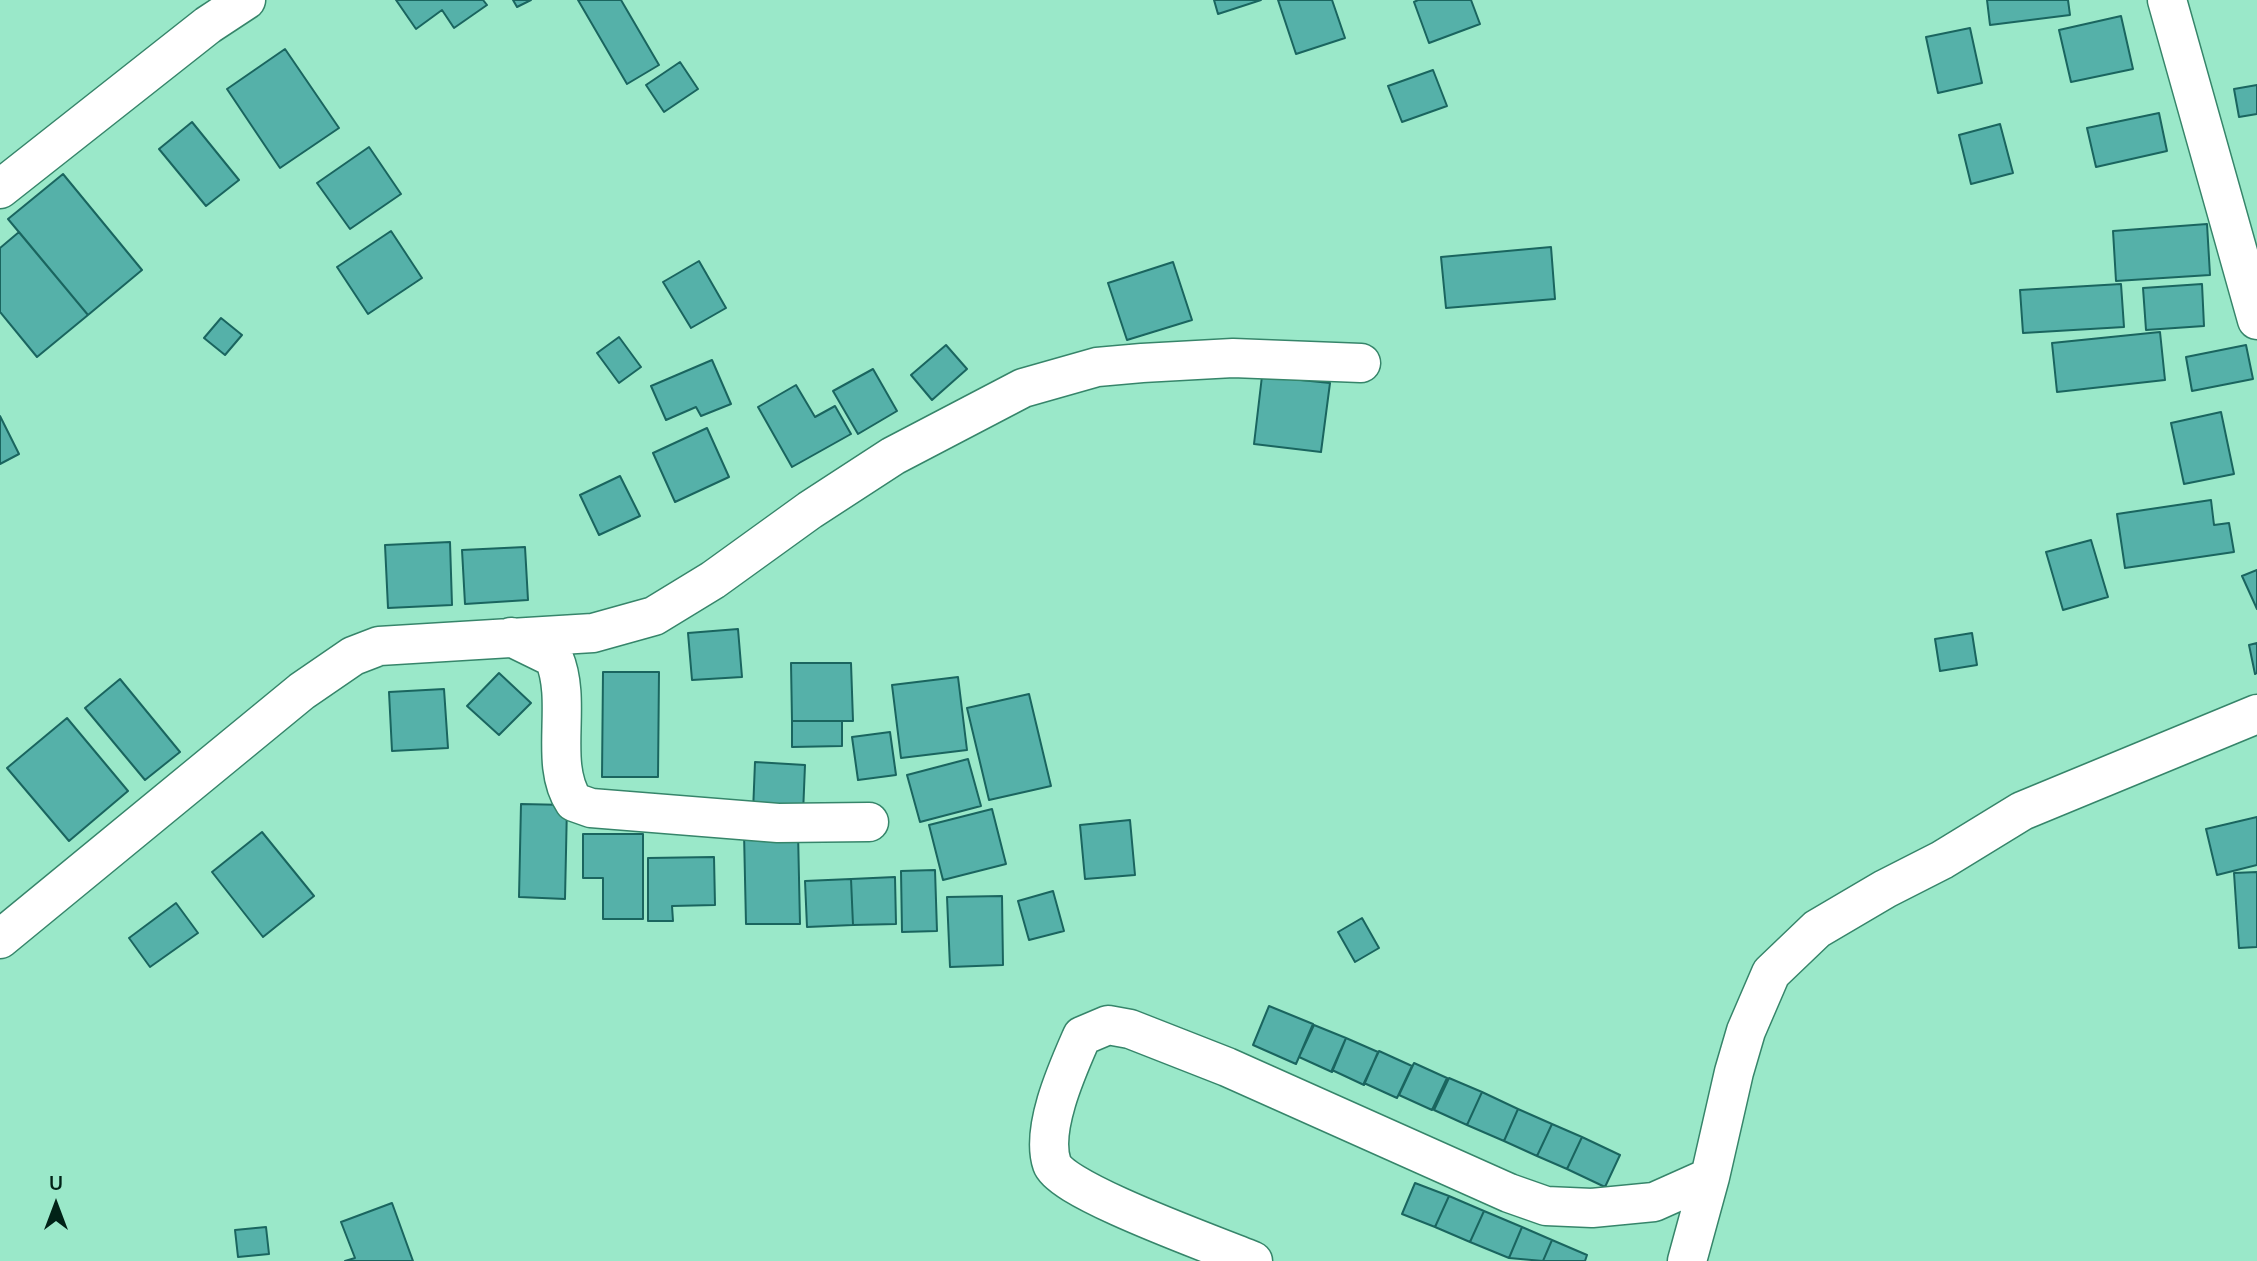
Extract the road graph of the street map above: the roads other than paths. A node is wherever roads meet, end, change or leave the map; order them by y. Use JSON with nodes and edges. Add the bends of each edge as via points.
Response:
{"nodes":[{"id":1,"x":246,"y":0,"type":"edge"},
{"id":2,"x":2167,"y":0,"type":"edge"},
{"id":3,"x":0,"y":189,"type":"edge"},
{"id":4,"x":2248,"y":251,"type":"edge"},
{"id":5,"x":2257,"y":320,"type":"edge"},
{"id":6,"x":1361,"y":363,"type":"dead end"},
{"id":7,"x":511,"y":637,"type":"junction"},
{"id":8,"x":2257,"y":714,"type":"edge"},
{"id":9,"x":869,"y":822,"type":"dead end"},
{"id":10,"x":0,"y":939,"type":"edge"},
{"id":11,"x":1710,"y":1177,"type":"junction"},
{"id":12,"x":1253,"y":1261,"type":"edge"},
{"id":13,"x":1687,"y":1261,"type":"edge"}],
"edges":[{"from":1,"to":3,"type":"street"},
{"from":2,"to":4,"type":"street"},
{"from":4,"to":5,"type":"street"},
{"from":6,"to":7,"type":"street","via":[[1233,358],[1142,363],[1097,367],[1023,388],[893,456],[654,616],[593,633]]},
{"from":7,"to":9,"type":"street","via":[[554,658],[561,675],[563,777],[574,802],[591,808],[778,823]]},
{"from":7,"to":10,"type":"street","via":[[379,646],[353,656],[302,691]]},
{"from":8,"to":11,"type":"street","via":[[2022,811],[1817,929],[1770,972],[1746,1031]]},
{"from":11,"to":12,"type":"street","via":[[1654,1202],[1592,1208],[1546,1206],[1129,1029],[1108,1025],[1082,1036],[1051,1116],[1051,1164],[1059,1177],[1093,1196]]},
{"from":11,"to":13,"type":"street"}]}
